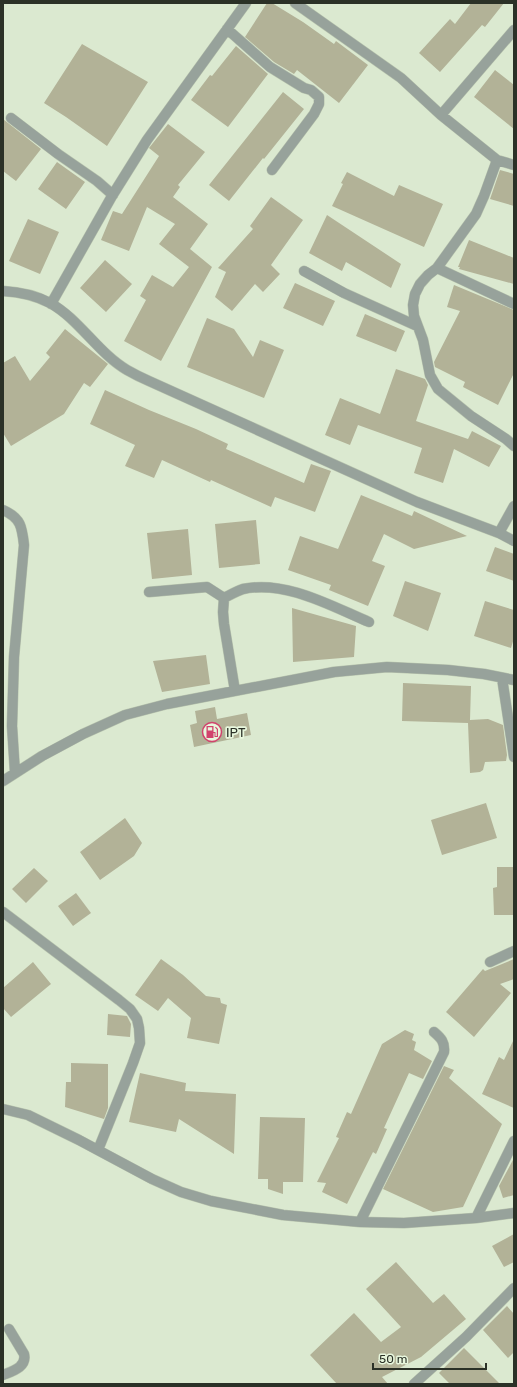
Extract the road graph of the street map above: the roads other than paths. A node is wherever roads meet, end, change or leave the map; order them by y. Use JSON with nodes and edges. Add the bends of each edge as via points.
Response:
{"nodes":[{"id":1,"x":246,"y":3,"type":"edge"},
{"id":2,"x":294,"y":3,"type":"edge"},
{"id":3,"x":227,"y":29,"type":"junction"},
{"id":4,"x":514,"y":30,"type":"edge"},
{"id":5,"x":441,"y":115,"type":"junction"},
{"id":6,"x":11,"y":118,"type":"dead end"},
{"id":7,"x":497,"y":160,"type":"junction"},
{"id":8,"x":514,"y":165,"type":"edge"},
{"id":9,"x":272,"y":170,"type":"dead end"},
{"id":10,"x":113,"y":194,"type":"junction"},
{"id":11,"x":438,"y":268,"type":"junction"},
{"id":12,"x":304,"y":271,"type":"dead end"},
{"id":13,"x":3,"y":291,"type":"edge"},
{"id":14,"x":51,"y":304,"type":"junction"},
{"id":15,"x":514,"y":304,"type":"edge"},
{"id":16,"x":417,"y":326,"type":"junction"},
{"id":17,"x":514,"y":446,"type":"edge"},
{"id":18,"x":514,"y":506,"type":"edge"},
{"id":19,"x":3,"y":510,"type":"edge"},
{"id":20,"x":499,"y":533,"type":"junction"},
{"id":21,"x":514,"y":540,"type":"edge"},
{"id":22,"x":149,"y":592,"type":"dead end"},
{"id":23,"x":224,"y":598,"type":"junction"},
{"id":24,"x":369,"y":622,"type":"dead end"},
{"id":25,"x":502,"y":678,"type":"junction"},
{"id":26,"x":514,"y":680,"type":"edge"},
{"id":27,"x":235,"y":691,"type":"junction"},
{"id":28,"x":514,"y":757,"type":"edge"},
{"id":29,"x":15,"y":773,"type":"junction"},
{"id":30,"x":3,"y":781,"type":"edge"},
{"id":31,"x":3,"y":912,"type":"edge"},
{"id":32,"x":514,"y":951,"type":"edge"},
{"id":33,"x":490,"y":962,"type":"dead end"},
{"id":34,"x":434,"y":1032,"type":"dead end"},
{"id":35,"x":3,"y":1109,"type":"edge"},
{"id":36,"x":514,"y":1141,"type":"edge"},
{"id":37,"x":98,"y":1150,"type":"junction"},
{"id":38,"x":514,"y":1213,"type":"edge"},
{"id":39,"x":476,"y":1218,"type":"junction"},
{"id":40,"x":360,"y":1222,"type":"junction"},
{"id":41,"x":514,"y":1288,"type":"edge"},
{"id":42,"x":9,"y":1329,"type":"dead end"},
{"id":43,"x":3,"y":1376,"type":"edge"},
{"id":44,"x":414,"y":1384,"type":"edge"}],
"edges":[{"from":1,"to":3,"type":"street"},
{"from":2,"to":5,"type":"street","via":[[401,78]]},
{"from":3,"to":9,"type":"street","via":[[270,66],[319,97],[314,114]]},
{"from":3,"to":10,"type":"street","via":[[147,140]]},
{"from":4,"to":5,"type":"street"},
{"from":5,"to":7,"type":"street"},
{"from":6,"to":10,"type":"street"},
{"from":7,"to":8,"type":"street"},
{"from":7,"to":11,"type":"street","via":[[476,214]]},
{"from":10,"to":14,"type":"street"},
{"from":11,"to":15,"type":"street"},
{"from":11,"to":16,"type":"street","via":[[420,284],[415,294],[413,306]]},
{"from":12,"to":16,"type":"street","via":[[344,293]]},
{"from":13,"to":14,"type":"street","via":[[27,294]]},
{"from":14,"to":20,"type":"street","via":[[126,370],[417,502]]},
{"from":16,"to":17,"type":"street","via":[[423,340],[430,375],[438,389]]},
{"from":18,"to":20,"type":"street"},
{"from":19,"to":29,"type":"street","via":[[13,514],[22,528],[24,546],[14,658],[12,726]]},
{"from":20,"to":21,"type":"street"},
{"from":22,"to":23,"type":"street","via":[[207,587]]},
{"from":23,"to":24,"type":"street","via":[[243,589],[290,590]]},
{"from":23,"to":27,"type":"street","via":[[224,624]]},
{"from":25,"to":26,"type":"street"},
{"from":25,"to":27,"type":"street","via":[[448,670],[387,667],[334,672]]},
{"from":25,"to":28,"type":"street"},
{"from":27,"to":29,"type":"street","via":[[167,704],[125,716],[83,734]]},
{"from":29,"to":30,"type":"street"},
{"from":31,"to":37,"type":"street","via":[[119,1000],[130,1009],[136,1020],[140,1043]]},
{"from":32,"to":33,"type":"street"},
{"from":34,"to":40,"type":"street","via":[[442,1038],[444,1052]]},
{"from":35,"to":37,"type":"street","via":[[28,1115]]},
{"from":36,"to":39,"type":"street"},
{"from":37,"to":40,"type":"street","via":[[174,1189],[211,1201],[283,1215]]},
{"from":38,"to":39,"type":"street"},
{"from":39,"to":40,"type":"street","via":[[404,1223]]},
{"from":41,"to":44,"type":"street","via":[[466,1337]]},
{"from":42,"to":43,"type":"street","via":[[25,1359],[24,1364]]}]}
